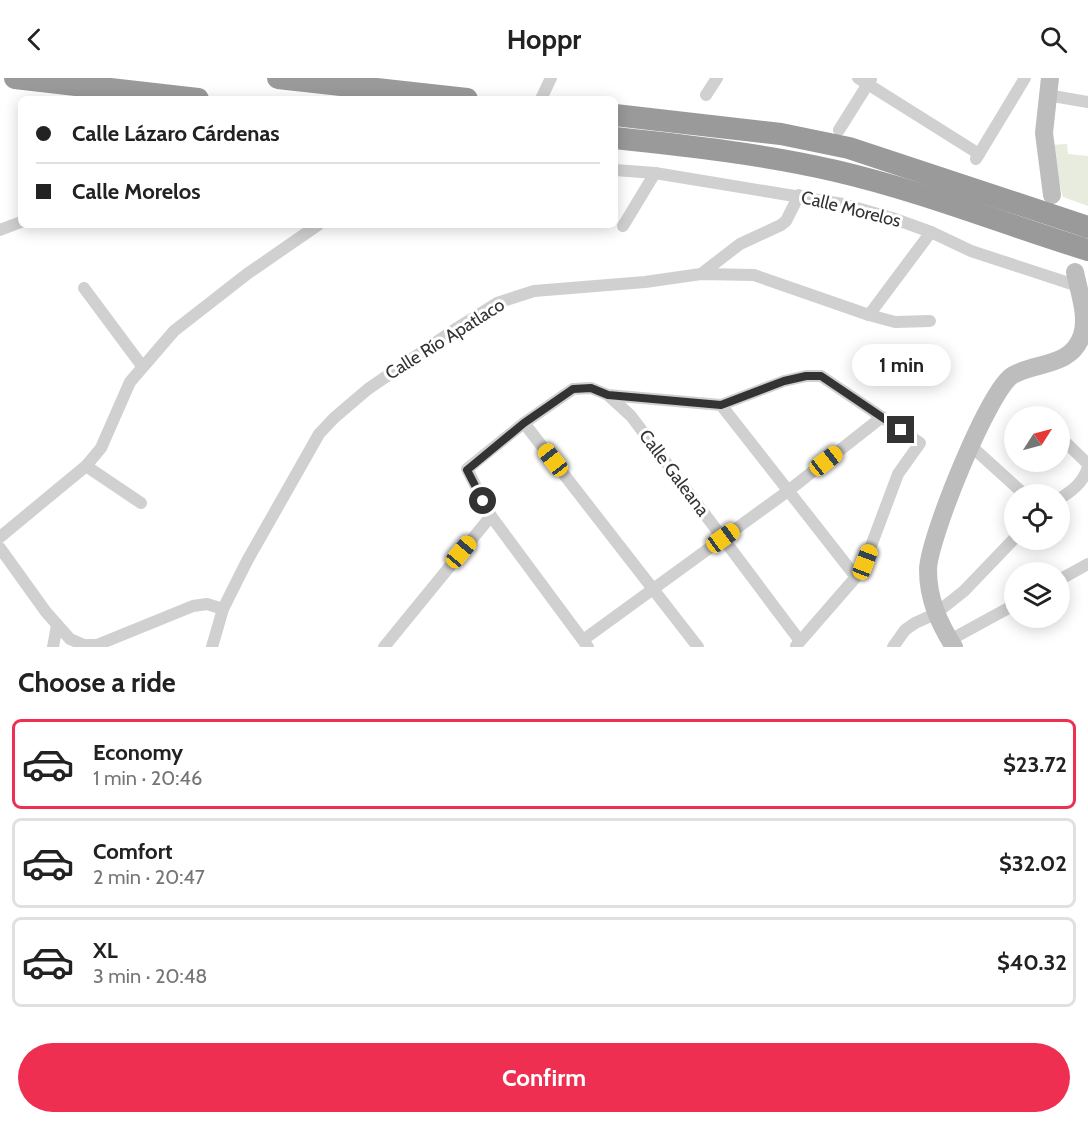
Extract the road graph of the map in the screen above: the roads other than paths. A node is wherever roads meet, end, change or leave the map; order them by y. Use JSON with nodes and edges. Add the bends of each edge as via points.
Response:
{"nodes":[{"id":1,"x":15,"y":78,"type":"edge"},
{"id":2,"x":717,"y":78,"type":"edge"},
{"id":3,"x":1025,"y":78,"type":"edge"},
{"id":4,"x":291,"y":79,"type":"edge"},
{"id":5,"x":866,"y":80,"type":"edge"},
{"id":6,"x":1048,"y":87,"type":"edge"},
{"id":7,"x":706,"y":95,"type":"dead end"},
{"id":8,"x":172,"y":96,"type":"edge"},
{"id":9,"x":441,"y":96,"type":"edge"},
{"id":10,"x":1088,"y":102,"type":"edge"},
{"id":11,"x":618,"y":115,"type":"edge"},
{"id":12,"x":839,"y":130,"type":"dead end"},
{"id":13,"x":618,"y":138,"type":"edge"},
{"id":14,"x":618,"y":170,"type":"edge"},
{"id":15,"x":655,"y":173,"type":"junction"},
{"id":16,"x":799,"y":195,"type":"junction"},
{"id":17,"x":1052,"y":195,"type":"dead end"},
{"id":18,"x":18,"y":223,"type":"edge"},
{"id":19,"x":623,"y":226,"type":"dead end"},
{"id":20,"x":1088,"y":227,"type":"edge"},
{"id":21,"x":314,"y":228,"type":"edge"},
{"id":22,"x":0,"y":230,"type":"edge"},
{"id":23,"x":931,"y":232,"type":"junction"},
{"id":24,"x":1088,"y":250,"type":"edge"},
{"id":25,"x":701,"y":274,"type":"junction"},
{"id":26,"x":1077,"y":279,"type":"joint"},
{"id":27,"x":84,"y":288,"type":"dead end"},
{"id":28,"x":869,"y":315,"type":"junction"},
{"id":29,"x":930,"y":321,"type":"dead end"},
{"id":30,"x":142,"y":366,"type":"junction"},
{"id":31,"x":608,"y":395,"type":"junction"},
{"id":32,"x":721,"y":405,"type":"junction"},
{"id":33,"x":882,"y":417,"type":"junction"},
{"id":34,"x":524,"y":423,"type":"junction"},
{"id":35,"x":971,"y":446,"type":"junction"},
{"id":36,"x":1070,"y":447,"type":"edge"},
{"id":37,"x":86,"y":466,"type":"junction"},
{"id":38,"x":1088,"y":466,"type":"edge"},
{"id":39,"x":1013,"y":484,"type":"edge"},
{"id":40,"x":788,"y":491,"type":"junction"},
{"id":41,"x":1070,"y":492,"type":"edge"},
{"id":42,"x":141,"y":503,"type":"dead end"},
{"id":43,"x":491,"y":516,"type":"junction"},
{"id":44,"x":0,"y":537,"type":"edge"},
{"id":45,"x":723,"y":538,"type":"junction"},
{"id":46,"x":0,"y":548,"type":"edge"},
{"id":47,"x":1004,"y":549,"type":"edge"},
{"id":48,"x":1087,"y":567,"type":"edge"},
{"id":49,"x":1070,"y":575,"type":"edge"},
{"id":50,"x":856,"y":577,"type":"junction"},
{"id":51,"x":653,"y":589,"type":"junction"},
{"id":52,"x":223,"y":609,"type":"junction"},
{"id":53,"x":1004,"y":611,"type":"edge"},
{"id":54,"x":935,"y":614,"type":"junction"},
{"id":55,"x":57,"y":625,"type":"junction"},
{"id":56,"x":586,"y":643,"type":"edge"},
{"id":57,"x":798,"y":644,"type":"edge"},
{"id":58,"x":952,"y":644,"type":"edge"},
{"id":59,"x":387,"y":646,"type":"edge"},
{"id":60,"x":53,"y":647,"type":"edge"},
{"id":61,"x":212,"y":647,"type":"edge"},
{"id":62,"x":698,"y":647,"type":"edge"},
{"id":63,"x":893,"y":647,"type":"edge"}],
"edges":[{"from":1,"to":8,"type":"highway"},
{"from":2,"to":7,"type":"street"},
{"from":3,"to":5,"type":"street","via":[[978,157]]},
{"from":4,"to":9,"type":"highway"},
{"from":5,"to":12,"type":"street"},
{"from":6,"to":10,"type":"street"},
{"from":6,"to":17,"type":"main road","via":[[1044,134]]},
{"from":11,"to":20,"type":"highway","via":[[781,134],[849,148]]},
{"from":13,"to":24,"type":"highway","via":[[768,157],[836,171]]},
{"from":14,"to":15,"type":"street","name":"Calle Morelos"},
{"from":15,"to":16,"type":"street","name":"Calle Morelos"},
{"from":15,"to":19,"type":"street"},
{"from":16,"to":23,"type":"street","name":"Calle Morelos","via":[[853,207]]},
{"from":16,"to":25,"type":"street","via":[[786,221],[740,244]]},
{"from":18,"to":22,"type":"street"},
{"from":21,"to":30,"type":"street","via":[[174,331]]},
{"from":23,"to":26,"type":"street","name":"Calle Morelos","via":[[971,251]]},
{"from":23,"to":28,"type":"street"},
{"from":25,"to":28,"type":"street","name":"Calle Río Apatlaco","via":[[754,275]]},
{"from":25,"to":52,"type":"street","name":"Calle Río Apatlaco","via":[[534,291],[497,303],[368,389],[319,434]]},
{"from":26,"to":35,"type":"main road","via":[[1083,313],[1082,336],[1060,361],[1013,375],[1001,386]]},
{"from":27,"to":30,"type":"street"},
{"from":28,"to":29,"type":"street","name":"Calle Río Apatlaco","via":[[895,322]]},
{"from":30,"to":37,"type":"street","via":[[130,382],[101,448]]},
{"from":31,"to":32,"type":"street"},
{"from":31,"to":34,"type":"street","via":[[591,388],[573,389]]},
{"from":31,"to":45,"type":"street","name":"Calle Galeana","via":[[631,416]]},
{"from":32,"to":33,"type":"street","via":[[784,381],[821,376]]},
{"from":32,"to":40,"type":"street"},
{"from":33,"to":40,"type":"street"},
{"from":33,"to":50,"type":"street","via":[[920,443],[898,474]]},
{"from":34,"to":43,"type":"street","via":[[467,470]]},
{"from":34,"to":51,"type":"street"},
{"from":35,"to":39,"type":"street"},
{"from":35,"to":54,"type":"main road","via":[[933,541],[928,569]]},
{"from":36,"to":38,"type":"street"},
{"from":37,"to":42,"type":"street"},
{"from":37,"to":44,"type":"street"},
{"from":38,"to":41,"type":"street","via":[[1085,477]]},
{"from":40,"to":45,"type":"street"},
{"from":40,"to":50,"type":"street"},
{"from":43,"to":56,"type":"street"},
{"from":43,"to":59,"type":"street"},
{"from":45,"to":51,"type":"street"},
{"from":45,"to":57,"type":"street","name":"Calle Galeana"},
{"from":46,"to":55,"type":"street"},
{"from":47,"to":54,"type":"street","via":[[964,591]]},
{"from":48,"to":49,"type":"street"},
{"from":50,"to":57,"type":"street"},
{"from":51,"to":56,"type":"street"},
{"from":51,"to":62,"type":"street"},
{"from":52,"to":55,"type":"street","via":[[207,604],[193,606],[97,645],[70,639]]},
{"from":52,"to":61,"type":"street","name":"Calle Río Apatlaco"},
{"from":53,"to":58,"type":"street"},
{"from":54,"to":58,"type":"main road"},
{"from":54,"to":63,"type":"street","via":[[905,630]]},
{"from":55,"to":60,"type":"street"}]}
